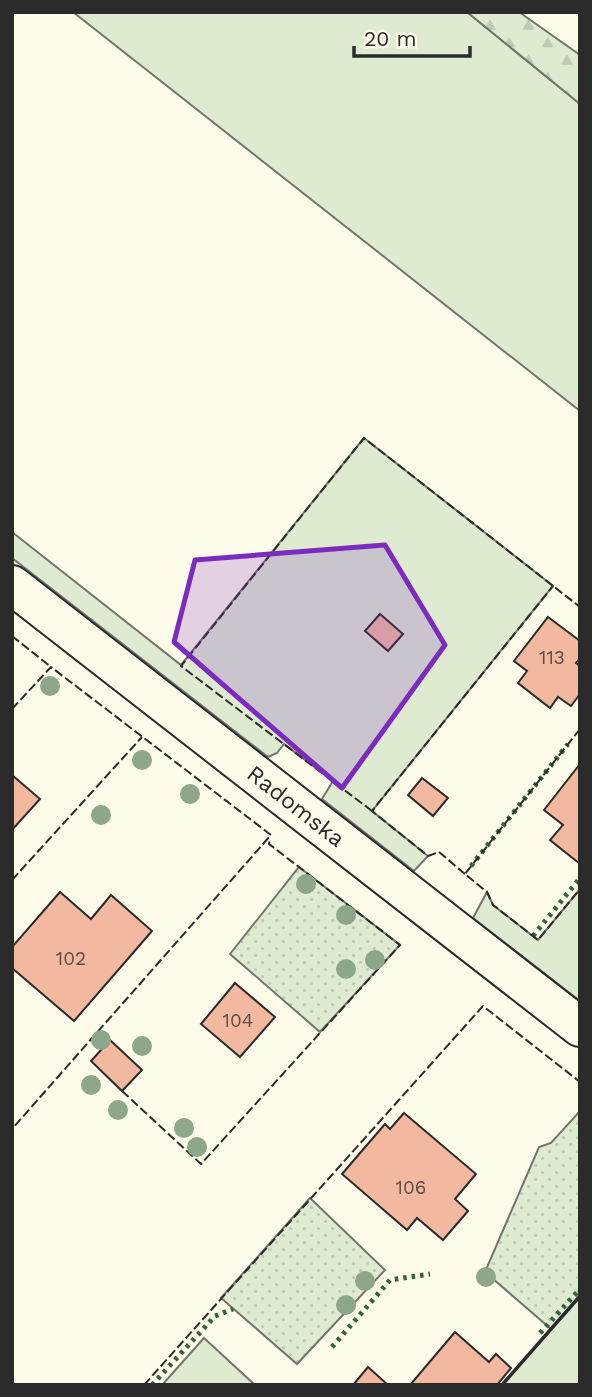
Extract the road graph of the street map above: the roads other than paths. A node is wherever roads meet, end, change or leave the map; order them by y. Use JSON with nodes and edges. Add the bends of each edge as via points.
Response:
{"nodes":[{"id":1,"x":12,"y":584,"type":"edge"},
{"id":2,"x":580,"y":1027,"type":"edge"}],
"edges":[{"from":1,"to":2,"type":"street","name":"Radomska"}]}
